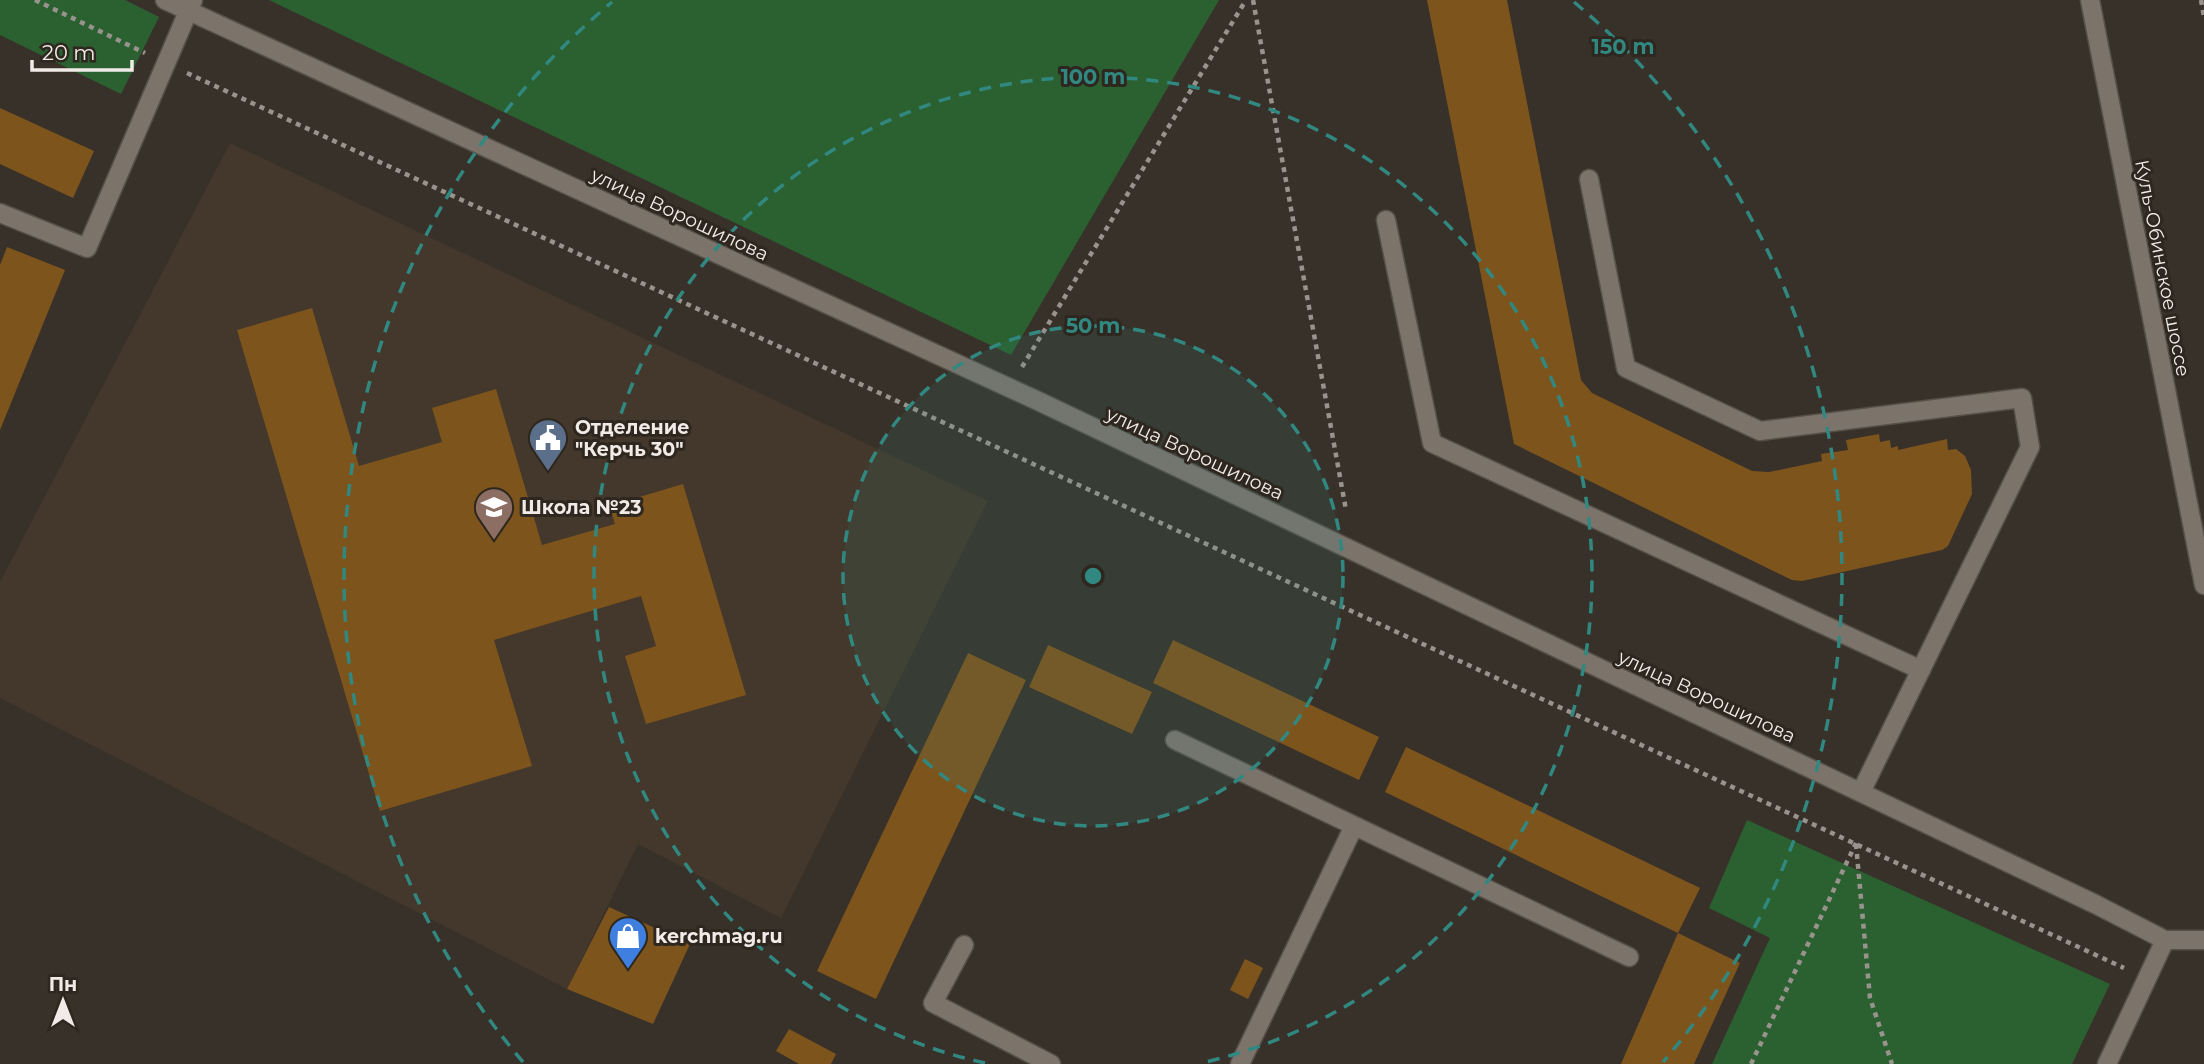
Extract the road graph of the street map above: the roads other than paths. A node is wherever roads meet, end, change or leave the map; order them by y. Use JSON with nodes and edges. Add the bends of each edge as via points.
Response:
{"nodes":[{"id":1,"x":165,"y":0,"type":"edge"},
{"id":2,"x":2090,"y":0,"type":"edge"},
{"id":3,"x":190,"y":6,"type":"edge"},
{"id":4,"x":1589,"y":179,"type":"dead end"},
{"id":5,"x":0,"y":213,"type":"edge"},
{"id":6,"x":1386,"y":220,"type":"dead end"},
{"id":7,"x":2204,"y":584,"type":"edge"},
{"id":8,"x":1921,"y":670,"type":"junction"},
{"id":9,"x":1175,"y":740,"type":"dead end"},
{"id":10,"x":1861,"y":792,"type":"junction"},
{"id":11,"x":1354,"y":826,"type":"junction"},
{"id":12,"x":2165,"y":940,"type":"junction"},
{"id":13,"x":2204,"y":940,"type":"edge"},
{"id":14,"x":964,"y":945,"type":"dead end"},
{"id":15,"x":1629,"y":957,"type":"dead end"},
{"id":16,"x":1051,"y":1064,"type":"edge"},
{"id":17,"x":1240,"y":1064,"type":"edge"},
{"id":18,"x":2107,"y":1064,"type":"edge"}],
"edges":[{"from":1,"to":3,"type":"street","name":"улица Ворошилова"},
{"from":2,"to":7,"type":"street","name":"Куль-Обинское шоссе"},
{"from":3,"to":5,"type":"street","via":[[87,248]]},
{"from":3,"to":10,"type":"street","name":"улица Ворошилова"},
{"from":4,"to":8,"type":"street","via":[[1626,368],[1760,431],[2022,398],[2031,447]]},
{"from":6,"to":8,"type":"street","via":[[1432,443]]},
{"from":8,"to":10,"type":"street"},
{"from":9,"to":11,"type":"street"},
{"from":10,"to":12,"type":"street","name":"улица Ворошилова"},
{"from":11,"to":15,"type":"street"},
{"from":11,"to":17,"type":"street"},
{"from":12,"to":13,"type":"street","name":"улица Ворошилова"},
{"from":12,"to":18,"type":"street"},
{"from":14,"to":16,"type":"street","via":[[933,1003]]}]}
